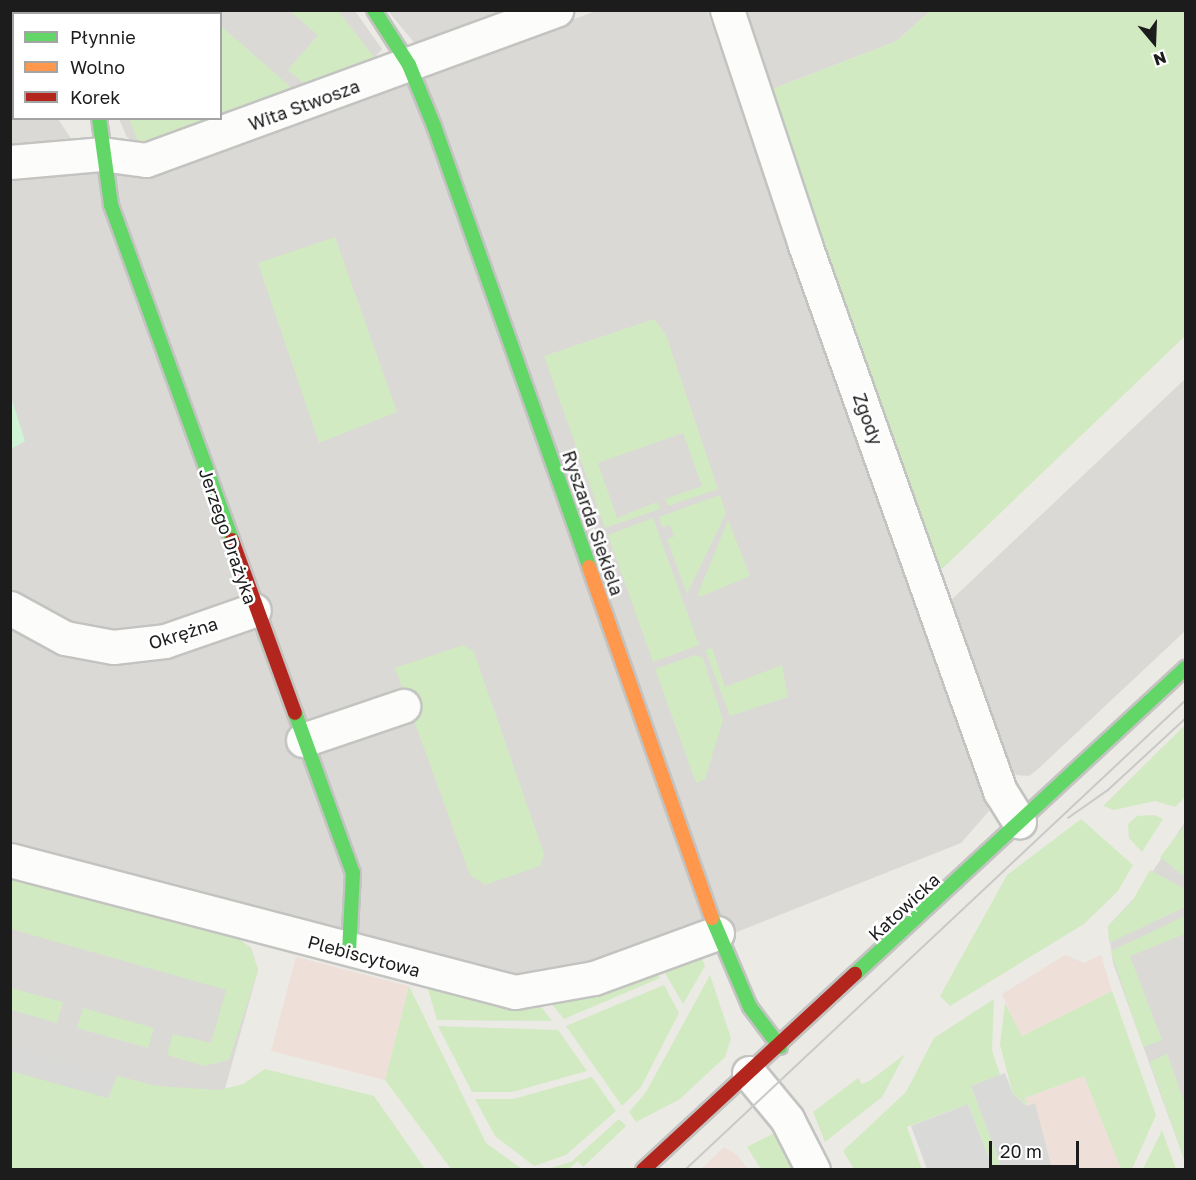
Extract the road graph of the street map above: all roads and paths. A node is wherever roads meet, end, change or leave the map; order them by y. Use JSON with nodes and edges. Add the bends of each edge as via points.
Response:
{"nodes":[{"id":1,"x":374,"y":10,"type":"edge"},
{"id":2,"x":556,"y":10,"type":"edge"},
{"id":3,"x":728,"y":10,"type":"edge"},
{"id":4,"x":409,"y":65,"type":"junction"},
{"id":5,"x":99,"y":120,"type":"edge"},
{"id":6,"x":101,"y":154,"type":"junction"},
{"id":7,"x":10,"y":162,"type":"edge"},
{"id":8,"x":10,"y":608,"type":"edge"},
{"id":9,"x":254,"y":610,"type":"junction"},
{"id":10,"x":1185,"y":667,"type":"edge"},
{"id":11,"x":404,"y":706,"type":"dead end"},
{"id":12,"x":303,"y":740,"type":"junction"},
{"id":13,"x":1019,"y":821,"type":"junction"},
{"id":14,"x":10,"y":860,"type":"edge"},
{"id":15,"x":717,"y":933,"type":"junction"},
{"id":16,"x":349,"y":952,"type":"junction"},
{"id":17,"x":780,"y":1047,"type":"junction"},
{"id":18,"x":749,"y":1073,"type":"junction"},
{"id":19,"x":643,"y":1170,"type":"edge"},
{"id":20,"x":813,"y":1170,"type":"edge"}],
"edges":[{"from":1,"to":4,"type":"street","name":"Ryszarda Siekiela"},
{"from":2,"to":4,"type":"street","name":"Wita Stwosza"},
{"from":3,"to":13,"type":"street","name":"Zgody","via":[[805,245],[1004,799]]},
{"from":4,"to":6,"type":"street","name":"Wita Stwosza","via":[[146,160]]},
{"from":4,"to":15,"type":"street","name":"Ryszarda Siekiela"},
{"from":5,"to":6,"type":"street","name":"Jerzego Drażyka"},
{"from":6,"to":7,"type":"street","name":"Wita Stwosza"},
{"from":6,"to":9,"type":"street","name":"Jerzego Drażyka","via":[[111,206]]},
{"from":8,"to":9,"type":"street","name":"Okrężna","via":[[65,638],[113,647],[165,641]]},
{"from":9,"to":12,"type":"street","name":"Jerzego Drażyka"},
{"from":10,"to":13,"type":"street","name":"Katowicka"},
{"from":11,"to":12,"type":"street"},
{"from":12,"to":16,"type":"street","name":"Jerzego Drażyka","via":[[353,873]]},
{"from":13,"to":17,"type":"street","name":"Katowicka"},
{"from":14,"to":16,"type":"street","name":"Plebiscytowa"},
{"from":15,"to":16,"type":"street","name":"Plebiscytowa","via":[[594,978],[514,992]]},
{"from":15,"to":17,"type":"street","name":"Ryszarda Siekiela","via":[[750,1007]]},
{"from":17,"to":18,"type":"street","name":"Katowicka"},
{"from":18,"to":19,"type":"street","name":"Katowicka"},
{"from":18,"to":20,"type":"street","via":[[787,1119]]}]}
